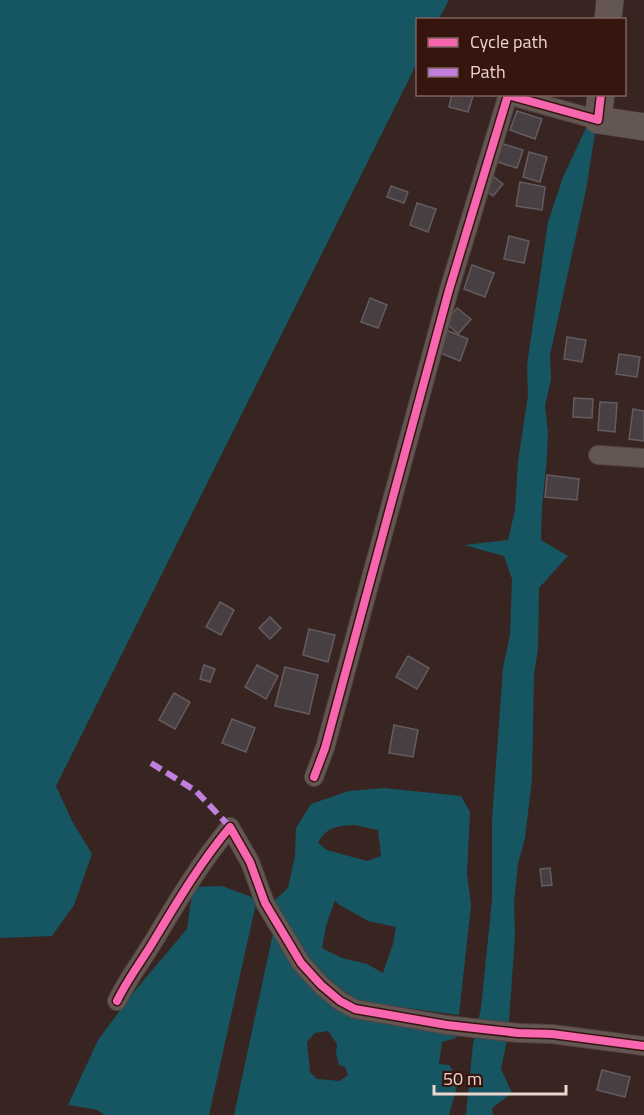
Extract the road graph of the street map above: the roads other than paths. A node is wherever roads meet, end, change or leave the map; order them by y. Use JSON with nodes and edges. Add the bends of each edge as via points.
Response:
{"nodes":[{"id":1,"x":610,"y":0,"type":"edge"},
{"id":2,"x":608,"y":18,"type":"edge"},
{"id":3,"x":508,"y":96,"type":"edge"},
{"id":4,"x":516,"y":96,"type":"edge"},
{"id":5,"x":599,"y":107,"type":"edge"},
{"id":6,"x":644,"y":127,"type":"edge"},
{"id":7,"x":597,"y":455,"type":"dead end"},
{"id":8,"x":644,"y":458,"type":"edge"},
{"id":9,"x":314,"y":777,"type":"dead end"},
{"id":10,"x":117,"y":1001,"type":"dead end"},
{"id":11,"x":644,"y":1046,"type":"edge"}],
"edges":[{"from":1,"to":2,"type":"main road"},
{"from":3,"to":9,"type":"street","via":[[448,290],[328,739]]},
{"from":4,"to":5,"type":"street"},
{"from":5,"to":6,"type":"main road"},
{"from":7,"to":8,"type":"street"},
{"from":10,"to":11,"type":"street","via":[[193,875],[230,827],[250,862],[266,903],[301,963],[321,985],[355,1010],[447,1025]]}]}
